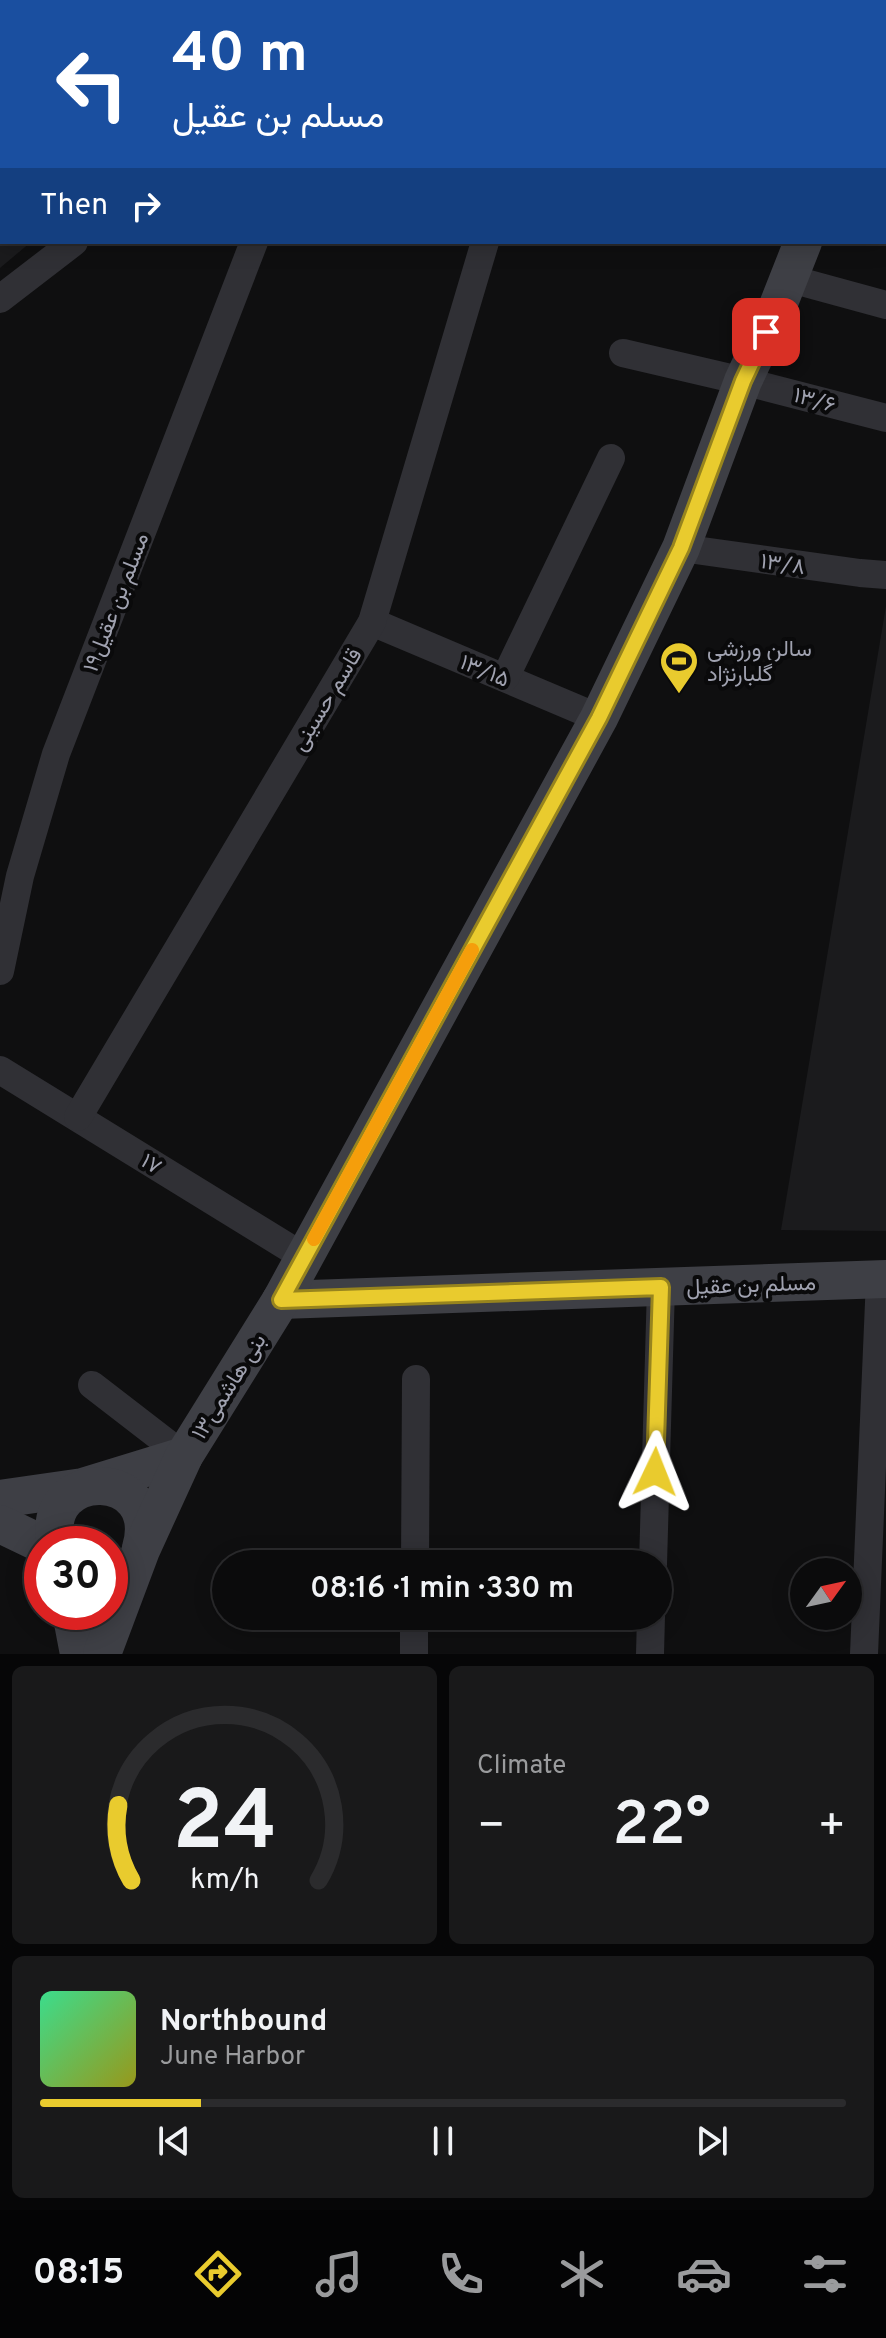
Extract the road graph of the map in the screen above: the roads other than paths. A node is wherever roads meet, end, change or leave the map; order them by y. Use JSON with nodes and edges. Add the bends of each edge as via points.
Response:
{"nodes":[{"id":1,"x":71,"y":244,"type":"edge"},
{"id":2,"x":253,"y":244,"type":"edge"},
{"id":3,"x":484,"y":244,"type":"edge"},
{"id":4,"x":802,"y":244,"type":"edge"},
{"id":5,"x":787,"y":278,"type":"junction"},
{"id":6,"x":0,"y":299,"type":"edge"},
{"id":7,"x":886,"y":305,"type":"edge"},
{"id":8,"x":623,"y":353,"type":"dead end"},
{"id":9,"x":743,"y":381,"type":"junction"},
{"id":10,"x":886,"y":418,"type":"edge"},
{"id":11,"x":611,"y":458,"type":"dead end"},
{"id":12,"x":681,"y":548,"type":"junction"},
{"id":13,"x":886,"y":575,"type":"edge"},
{"id":14,"x":372,"y":622,"type":"junction"},
{"id":15,"x":505,"y":678,"type":"junction"},
{"id":16,"x":599,"y":718,"type":"junction"},
{"id":17,"x":0,"y":971,"type":"edge"},
{"id":18,"x":0,"y":1070,"type":"edge"},
{"id":19,"x":78,"y":1117,"type":"junction"},
{"id":20,"x":304,"y":1257,"type":"junction"},
{"id":21,"x":883,"y":1279,"type":"edge"},
{"id":22,"x":661,"y":1287,"type":"junction"},
{"id":23,"x":281,"y":1300,"type":"junction"},
{"id":24,"x":416,"y":1379,"type":"dead end"},
{"id":25,"x":92,"y":1385,"type":"dead end"},
{"id":26,"x":184,"y":1456,"type":"junction"},
{"id":27,"x":83,"y":1487,"type":"junction"},
{"id":28,"x":0,"y":1499,"type":"edge"},
{"id":29,"x":0,"y":1524,"type":"edge"},
{"id":30,"x":55,"y":1526,"type":"edge"},
{"id":31,"x":24,"y":1535,"type":"edge"},
{"id":32,"x":141,"y":1550,"type":"junction"},
{"id":33,"x":415,"y":1550,"type":"edge"},
{"id":34,"x":653,"y":1550,"type":"edge"},
{"id":35,"x":128,"y":1564,"type":"edge"},
{"id":36,"x":74,"y":1630,"type":"edge"},
{"id":37,"x":414,"y":1630,"type":"edge"},
{"id":38,"x":651,"y":1630,"type":"edge"},
{"id":39,"x":79,"y":1654,"type":"edge"},
{"id":40,"x":102,"y":1654,"type":"edge"},
{"id":41,"x":414,"y":1654,"type":"edge"},
{"id":42,"x":650,"y":1654,"type":"edge"},
{"id":43,"x":864,"y":1654,"type":"edge"}],
"edges":[{"from":1,"to":6,"type":"street"},
{"from":2,"to":17,"type":"street","name":"مسلم بن عقیل۱۹","via":[[56,754],[20,876]]},
{"from":3,"to":14,"type":"street","name":"قاسم حسینی"},
{"from":4,"to":5,"type":"street","name":"بنی هاشمی۱۳"},
{"from":5,"to":7,"type":"street"},
{"from":5,"to":9,"type":"street","name":"بنی هاشمی۱۳"},
{"from":8,"to":9,"type":"street","name":"۱۳/۶"},
{"from":9,"to":10,"type":"street","name":"۱۳/۶"},
{"from":9,"to":12,"type":"street","name":"بنی هاشمی۱۳"},
{"from":11,"to":15,"type":"street"},
{"from":12,"to":13,"type":"street","name":"۱۳/۸"},
{"from":12,"to":16,"type":"street","name":"بنی هاشمی۱۳"},
{"from":14,"to":15,"type":"street","name":"۱۳/۱۵"},
{"from":14,"to":19,"type":"street","name":"قاسم حسینی"},
{"from":15,"to":16,"type":"street","name":"۱۳/۱۵"},
{"from":16,"to":20,"type":"street","name":"بنی هاشمی۱۳"},
{"from":18,"to":19,"type":"street","name":"۱۷"},
{"from":19,"to":20,"type":"street","name":"۱۷"},
{"from":20,"to":23,"type":"street","name":"بنی هاشمی۱۳"},
{"from":21,"to":22,"type":"street","name":"مسلم بن عقیل"},
{"from":21,"to":43,"type":"street"},
{"from":22,"to":23,"type":"street","name":"مسلم بن عقیل"},
{"from":22,"to":34,"type":"street"},
{"from":23,"to":26,"type":"street","name":"بنی هاشمی۱۳"},
{"from":24,"to":33,"type":"street"},
{"from":25,"to":26,"type":"street"},
{"from":26,"to":27,"type":"street"},
{"from":26,"to":32,"type":"street","name":"بنی هاشمی۱۳"},
{"from":27,"to":28,"type":"street"},
{"from":27,"to":30,"type":"street","via":[[59,1509]]},
{"from":27,"to":32,"type":"street","via":[[114,1487],[138,1505],[145,1535]]},
{"from":29,"to":31,"type":"street"},
{"from":32,"to":35,"type":"street"},
{"from":32,"to":40,"type":"street","name":"بنی هاشمی۱۳"},
{"from":36,"to":39,"type":"street"},
{"from":37,"to":41,"type":"street"},
{"from":38,"to":42,"type":"street"}]}
